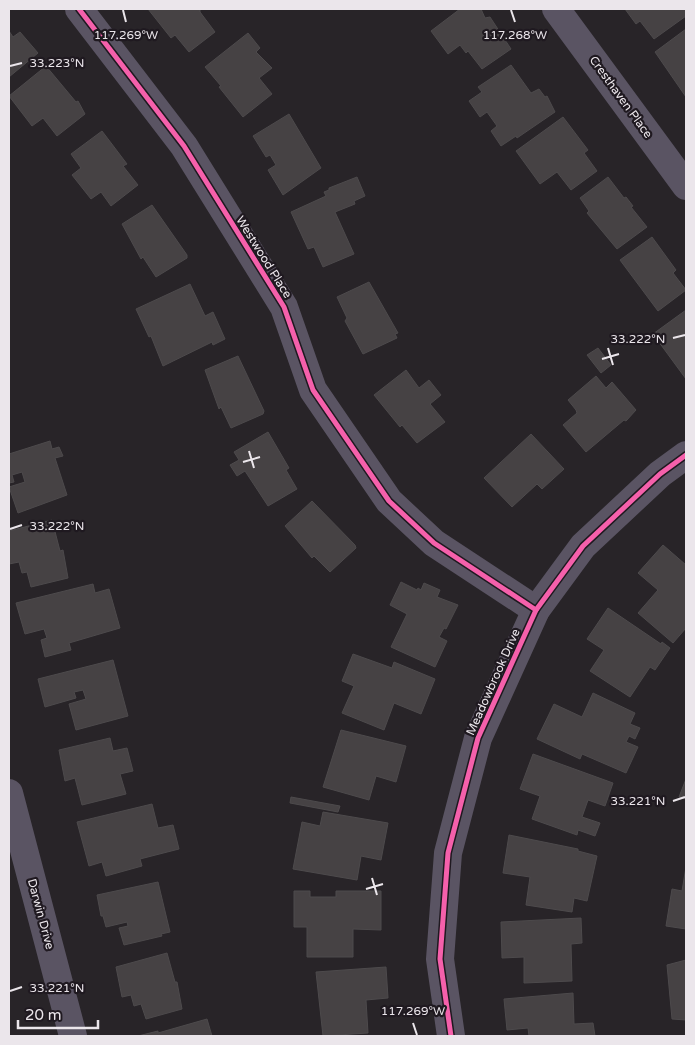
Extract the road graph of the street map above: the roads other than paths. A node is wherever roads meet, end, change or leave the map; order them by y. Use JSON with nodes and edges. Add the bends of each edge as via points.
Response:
{"nodes":[{"id":1,"x":79,"y":9,"type":"edge"},
{"id":2,"x":556,"y":9,"type":"edge"},
{"id":3,"x":686,"y":186,"type":"edge"},
{"id":4,"x":686,"y":455,"type":"edge"},
{"id":5,"x":536,"y":610,"type":"junction"},
{"id":6,"x":9,"y":792,"type":"edge"},
{"id":7,"x":73,"y":1036,"type":"edge"},
{"id":8,"x":451,"y":1036,"type":"edge"}],
"edges":[{"from":1,"to":5,"type":"street","name":"Westwood Place","via":[[184,146],[284,307],[313,390],[389,501],[434,543]]},
{"from":2,"to":3,"type":"street","name":"Cresthaven Place"},
{"from":4,"to":5,"type":"street","name":"Meadowbrook Drive","via":[[660,474],[583,546]]},
{"from":5,"to":8,"type":"street","name":"Meadowbrook Drive","via":[[478,738],[448,852],[440,959]]},
{"from":6,"to":7,"type":"street","name":"Darwin Drive"}]}
